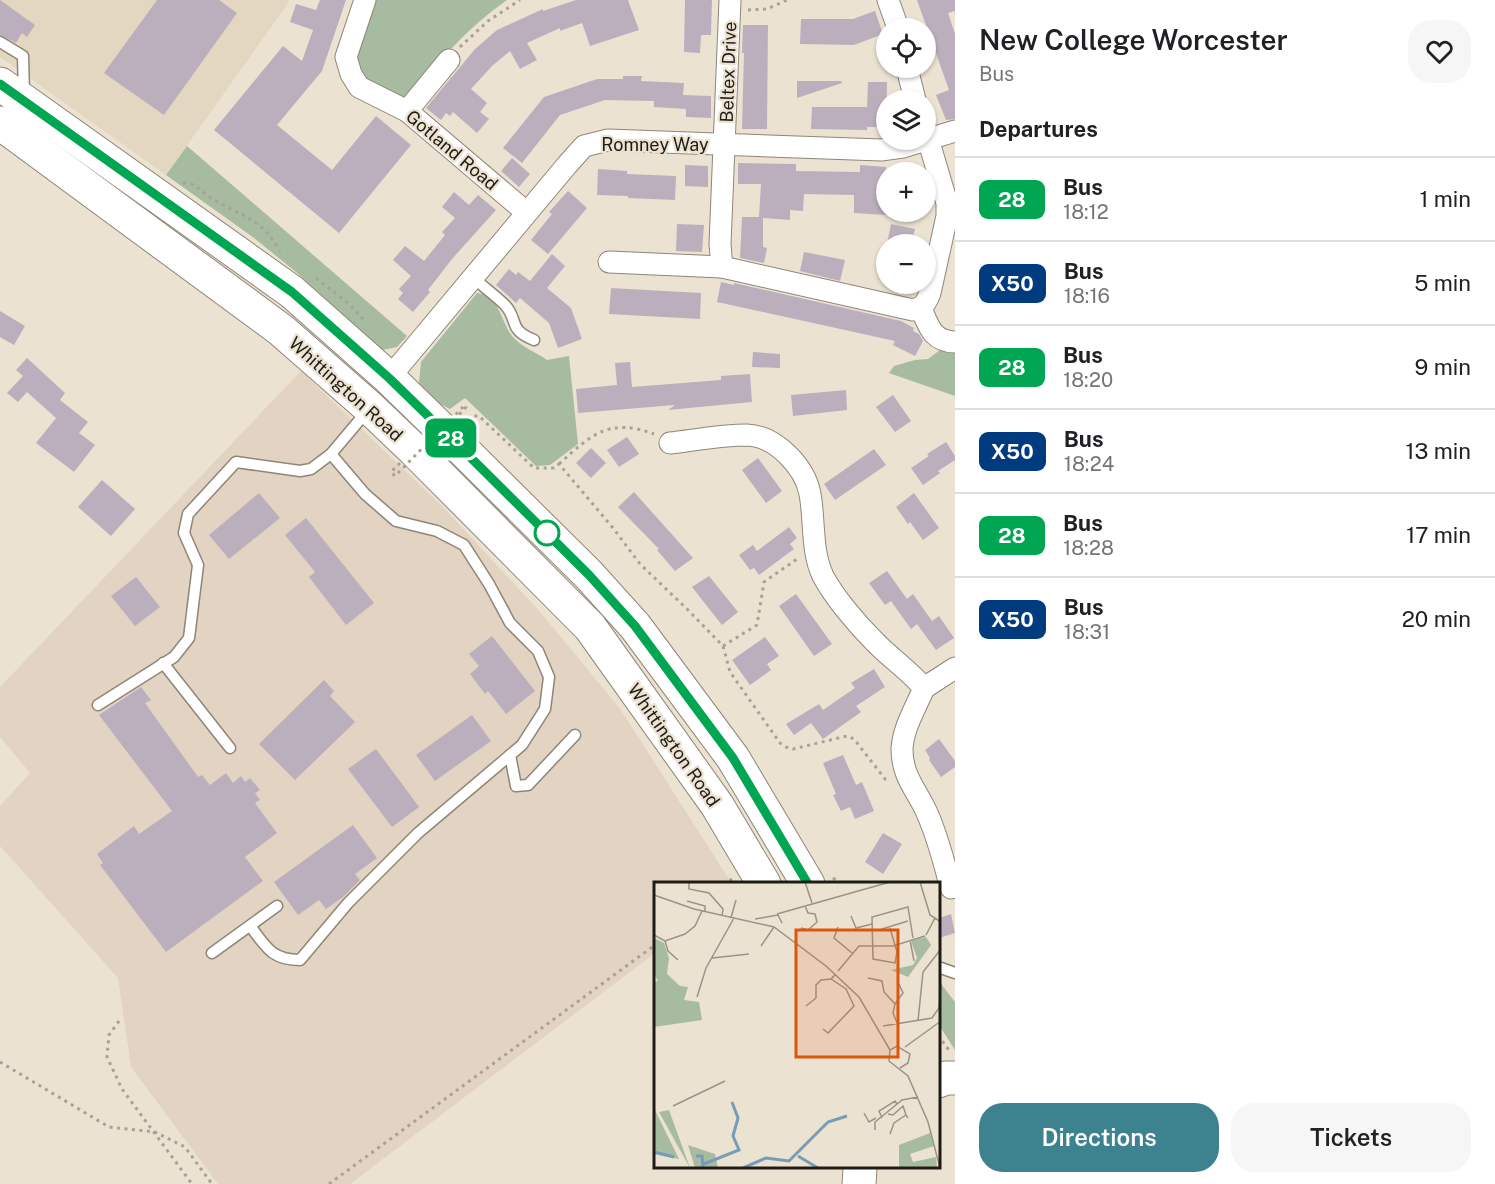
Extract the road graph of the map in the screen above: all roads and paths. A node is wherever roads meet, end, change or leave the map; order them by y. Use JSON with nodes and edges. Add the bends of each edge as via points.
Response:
{"nodes":[{"id":1,"x":364,"y":0,"type":"edge"},
{"id":2,"x":520,"y":0,"type":"edge"},
{"id":3,"x":787,"y":0,"type":"edge"},
{"id":4,"x":888,"y":0,"type":"edge"},
{"id":5,"x":730,"y":5,"type":"edge"},
{"id":6,"x":894,"y":18,"type":"edge"},
{"id":7,"x":0,"y":42,"type":"edge"},
{"id":8,"x":449,"y":60,"type":"joint"},
{"id":9,"x":12,"y":93,"type":"edge"},
{"id":10,"x":407,"y":111,"type":"junction"},
{"id":11,"x":0,"y":123,"type":"edge"},
{"id":12,"x":955,"y":132,"type":"edge"},
{"id":13,"x":936,"y":135,"type":"edge"},
{"id":14,"x":725,"y":144,"type":"junction"},
{"id":15,"x":876,"y":150,"type":"edge"},
{"id":16,"x":931,"y":150,"type":"edge"},
{"id":17,"x":526,"y":212,"type":"junction"},
{"id":18,"x":609,"y":262,"type":"dead end"},
{"id":19,"x":722,"y":267,"type":"junction"},
{"id":20,"x":473,"y":277,"type":"junction"},
{"id":21,"x":921,"y":308,"type":"junction"},
{"id":22,"x":534,"y":340,"type":"dead end"},
{"id":23,"x":955,"y":342,"type":"edge"},
{"id":24,"x":389,"y":378,"type":"junction"},
{"id":25,"x":370,"y":408,"type":"junction"},
{"id":26,"x":448,"y":411,"type":"dead end"},
{"id":27,"x":457,"y":417,"type":"junction"},
{"id":28,"x":670,"y":443,"type":"joint"},
{"id":29,"x":331,"y":454,"type":"junction"},
{"id":30,"x":393,"y":456,"type":"dead end"},
{"id":31,"x":400,"y":463,"type":"junction"},
{"id":32,"x":559,"y":464,"type":"junction"},
{"id":33,"x":408,"y":471,"type":"dead end"},
{"id":34,"x":815,"y":547,"type":"junction"},
{"id":35,"x":723,"y":646,"type":"junction"},
{"id":36,"x":163,"y":663,"type":"junction"},
{"id":37,"x":955,"y":668,"type":"edge"},
{"id":38,"x":924,"y":688,"type":"junction"},
{"id":39,"x":98,"y":705,"type":"dead end"},
{"id":40,"x":575,"y":735,"type":"dead end"},
{"id":41,"x":230,"y":748,"type":"dead end"},
{"id":42,"x":510,"y":756,"type":"junction"},
{"id":43,"x":905,"y":774,"type":"junction"},
{"id":44,"x":729,"y":880,"type":"dead end"},
{"id":45,"x":726,"y":882,"type":"edge"},
{"id":46,"x":763,"y":882,"type":"edge"},
{"id":47,"x":807,"y":882,"type":"edge"},
{"id":48,"x":948,"y":889,"type":"edge"},
{"id":49,"x":277,"y":906,"type":"dead end"},
{"id":50,"x":251,"y":927,"type":"junction"},
{"id":51,"x":654,"y":946,"type":"edge"},
{"id":52,"x":212,"y":953,"type":"dead end"},
{"id":53,"x":940,"y":967,"type":"edge"},
{"id":54,"x":955,"y":973,"type":"edge"},
{"id":55,"x":119,"y":1021,"type":"dead end"},
{"id":56,"x":940,"y":1040,"type":"edge"},
{"id":57,"x":0,"y":1062,"type":"edge"},
{"id":58,"x":947,"y":1074,"type":"edge"},
{"id":59,"x":155,"y":1132,"type":"junction"},
{"id":60,"x":860,"y":1169,"type":"edge"},
{"id":61,"x":192,"y":1184,"type":"edge"},
{"id":62,"x":212,"y":1184,"type":"edge"},
{"id":63,"x":329,"y":1184,"type":"edge"},
{"id":64,"x":859,"y":1184,"type":"edge"}],
"edges":[{"from":1,"to":10,"type":"street","name":"Gotland Road","via":[[346,57],[348,66],[359,87]]},
{"from":2,"to":8,"type":"path","via":[[488,21]]},
{"from":3,"to":5,"type":"path","via":[[767,9]]},
{"from":4,"to":6,"type":"street"},
{"from":5,"to":14,"type":"street","name":"Beltex Drive"},
{"from":7,"to":9,"type":"lane","via":[[23,56]]},
{"from":8,"to":10,"type":"street"},
{"from":9,"to":24,"type":"main road","name":"Whittington Road","via":[[292,292]]},
{"from":10,"to":17,"type":"street","name":"Gotland Road"},
{"from":11,"to":25,"type":"main road","name":"Whittington Road","via":[[281,330]]},
{"from":12,"to":13,"type":"street","name":"Romney Way"},
{"from":14,"to":15,"type":"street","name":"Romney Way"},
{"from":14,"to":17,"type":"street","name":"Romney Way","via":[[608,141],[584,146]]},
{"from":14,"to":19,"type":"street","name":"Beltex Drive"},
{"from":16,"to":21,"type":"street","via":[[947,203],[947,216],[930,293]]},
{"from":17,"to":20,"type":"street","name":"Romney Way"},
{"from":18,"to":19,"type":"street"},
{"from":19,"to":21,"type":"street","via":[[913,310]]},
{"from":20,"to":22,"type":"lane","via":[[507,308],[523,335]]},
{"from":20,"to":24,"type":"street","name":"Romney Way"},
{"from":21,"to":23,"type":"street","via":[[936,337]]},
{"from":24,"to":47,"type":"main road","name":"Whittington Road","via":[[589,575],[635,626],[733,758]]},
{"from":25,"to":29,"type":"lane"},
{"from":25,"to":46,"type":"main road","name":"Whittington Road","via":[[590,627],[717,805]]},
{"from":26,"to":27,"type":"path"},
{"from":27,"to":31,"type":"path","bridge":true,"via":[[465,405],[395,476],[391,472]]},
{"from":27,"to":32,"type":"path","via":[[464,423],[479,416],[534,468],[554,468]]},
{"from":28,"to":32,"type":"path","via":[[638,428],[612,428],[588,438]]},
{"from":28,"to":34,"type":"street","via":[[749,435],[770,442],[803,475],[810,493]]},
{"from":29,"to":36,"type":"lane","via":[[311,469],[300,471],[236,462],[188,514],[183,532],[198,565],[189,638],[174,657]]},
{"from":29,"to":42,"type":"lane","via":[[365,494],[396,521],[437,531],[464,545],[510,623],[538,651],[549,677],[545,709],[522,745]]},
{"from":30,"to":31,"type":"path"},
{"from":31,"to":33,"type":"path"},
{"from":32,"to":35,"type":"path","via":[[640,564]]},
{"from":34,"to":35,"type":"path","via":[[764,582],[757,624]]},
{"from":34,"to":38,"type":"street","via":[[823,575],[843,604],[874,641]]},
{"from":35,"to":43,"type":"path","via":[[730,672],[780,743],[793,749],[847,736],[854,739],[885,779]]},
{"from":36,"to":39,"type":"lane"},
{"from":36,"to":41,"type":"lane"},
{"from":37,"to":38,"type":"street"},
{"from":38,"to":43,"type":"street","via":[[906,728],[902,748]]},
{"from":40,"to":42,"type":"lane","via":[[528,785],[516,786]]},
{"from":42,"to":50,"type":"lane","via":[[418,833],[348,903],[300,960],[287,960],[270,952]]},
{"from":43,"to":48,"type":"street","via":[[927,812],[940,848]]},
{"from":44,"to":45,"type":"path"},
{"from":49,"to":50,"type":"lane"},
{"from":50,"to":52,"type":"lane"},
{"from":51,"to":63,"type":"path"},
{"from":53,"to":54,"type":"lane"},
{"from":55,"to":59,"type":"path","via":[[109,1035],[107,1057],[122,1089]]},
{"from":56,"to":58,"type":"path"},
{"from":57,"to":59,"type":"path","via":[[109,1127]]},
{"from":59,"to":61,"type":"path"},
{"from":59,"to":62,"type":"path","via":[[185,1147]]},
{"from":60,"to":64,"type":"main road"}]}
